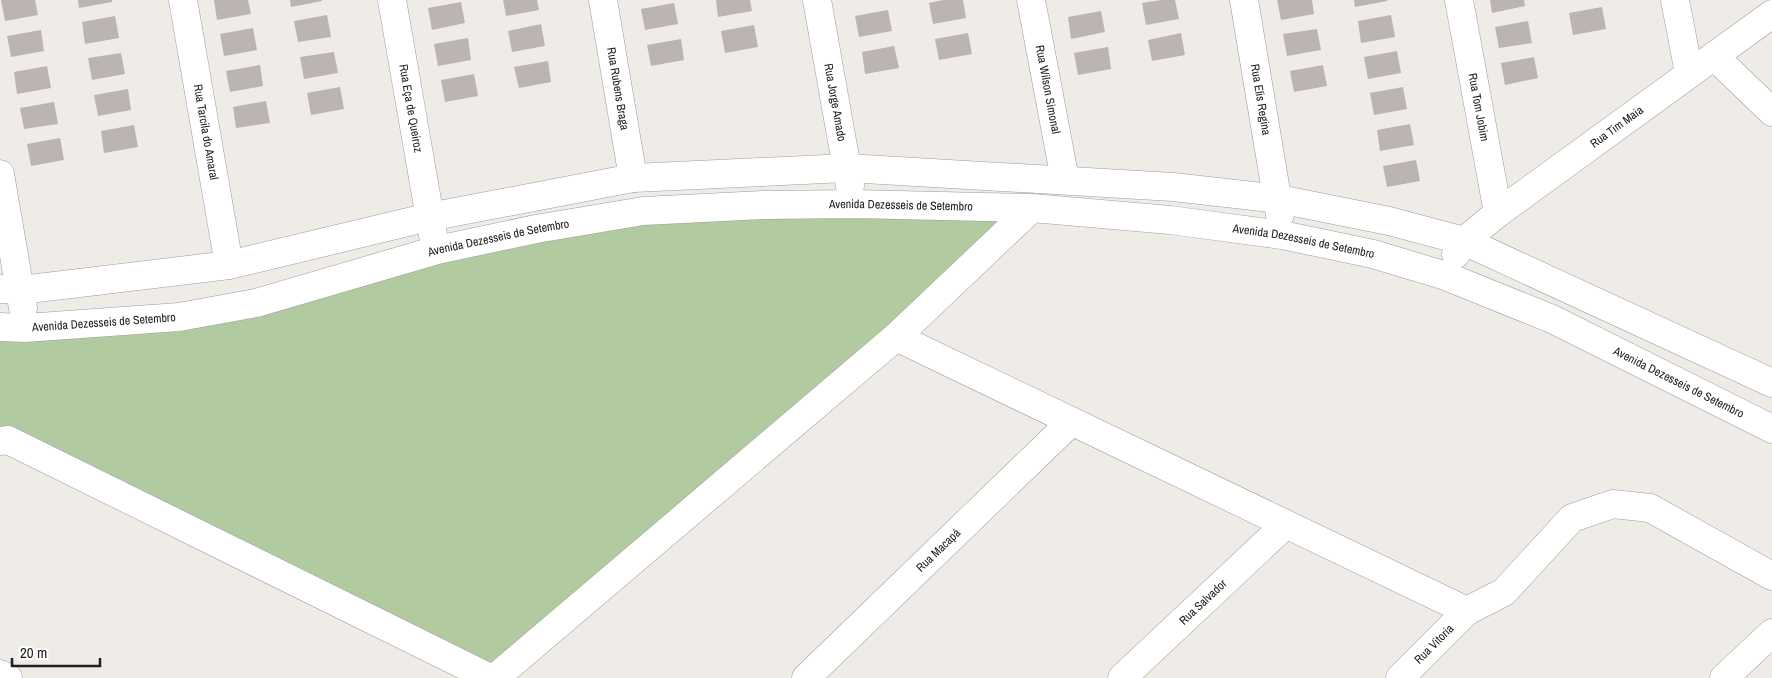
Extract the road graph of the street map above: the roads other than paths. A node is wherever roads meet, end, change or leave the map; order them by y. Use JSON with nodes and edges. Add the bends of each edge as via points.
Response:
{"nodes":[{"id":1,"x":184,"y":0,"type":"edge"},
{"id":2,"x":392,"y":0,"type":"edge"},
{"id":3,"x":603,"y":0,"type":"edge"},
{"id":4,"x":817,"y":0,"type":"edge"},
{"id":5,"x":1031,"y":0,"type":"edge"},
{"id":6,"x":1244,"y":0,"type":"edge"},
{"id":7,"x":1459,"y":0,"type":"edge"},
{"id":8,"x":1675,"y":0,"type":"edge"},
{"id":9,"x":1772,"y":14,"type":"edge"},
{"id":10,"x":1714,"y":56,"type":"junction"},
{"id":11,"x":1688,"y":74,"type":"junction"},
{"id":12,"x":1772,"y":112,"type":"edge"},
{"id":13,"x":847,"y":168,"type":"junction"},
{"id":14,"x":0,"y":174,"type":"edge"},
{"id":15,"x":633,"y":178,"type":"junction"},
{"id":16,"x":1065,"y":180,"type":"junction"},
{"id":17,"x":1278,"y":199,"type":"junction"},
{"id":18,"x":854,"y":204,"type":"junction"},
{"id":19,"x":1032,"y":208,"type":"junction"},
{"id":20,"x":1498,"y":213,"type":"junction"},
{"id":21,"x":429,"y":217,"type":"junction"},
{"id":22,"x":1282,"y":234,"type":"junction"},
{"id":23,"x":1464,"y":241,"type":"junction"},
{"id":24,"x":437,"y":250,"type":"junction"},
{"id":25,"x":229,"y":265,"type":"junction"},
{"id":26,"x":1443,"y":275,"type":"junction"},
{"id":27,"x":10,"y":290,"type":"edge"},
{"id":28,"x":13,"y":327,"type":"edge"},
{"id":29,"x":896,"y":337,"type":"junction"},
{"id":30,"x":1772,"y":383,"type":"edge"},
{"id":31,"x":1071,"y":422,"type":"junction"},
{"id":32,"x":1772,"y":429,"type":"edge"},
{"id":33,"x":0,"y":442,"type":"edge"},
{"id":34,"x":1285,"y":525,"type":"junction"},
{"id":35,"x":1772,"y":576,"type":"edge"},
{"id":36,"x":1467,"y":611,"type":"junction"},
{"id":37,"x":1772,"y":633,"type":"edge"},
{"id":38,"x":0,"y":674,"type":"edge"},
{"id":39,"x":8,"y":678,"type":"edge"},
{"id":40,"x":490,"y":678,"type":"edge"},
{"id":41,"x":495,"y":678,"type":"edge"},
{"id":42,"x":806,"y":678,"type":"edge"},
{"id":43,"x":1122,"y":678,"type":"edge"},
{"id":44,"x":1400,"y":678,"type":"edge"},
{"id":45,"x":1724,"y":678,"type":"edge"}],
"edges":[{"from":1,"to":25,"type":"street","name":"Rua Tarcila do Amaral"},
{"from":2,"to":21,"type":"street","name":"Rua Eça de Queiroz"},
{"from":3,"to":15,"type":"street","name":"Rua Rubens Braga"},
{"from":4,"to":13,"type":"street","name":"Rua Jorge Amado"},
{"from":5,"to":16,"type":"street","name":"Rua Wilson Simonal"},
{"from":6,"to":17,"type":"street","name":"Rua Elis Regina"},
{"from":7,"to":20,"type":"street","name":"Rua Tom Jobim"},
{"from":8,"to":11,"type":"street"},
{"from":9,"to":10,"type":"street","name":"Rua Tim Maia"},
{"from":10,"to":11,"type":"street","name":"Rua Tim Maia"},
{"from":10,"to":12,"type":"street"},
{"from":11,"to":20,"type":"street","name":"Rua Tim Maia"},
{"from":13,"to":15,"type":"street"},
{"from":13,"to":16,"type":"street"},
{"from":13,"to":18,"type":"street","name":"Rua Jorge Amado"},
{"from":14,"to":27,"type":"street"},
{"from":15,"to":21,"type":"street"},
{"from":16,"to":17,"type":"street","via":[[1173,187]]},
{"from":17,"to":22,"type":"street","name":"Rua Elis Regina"},
{"from":17,"to":23,"type":"street","via":[[1389,221]]},
{"from":18,"to":19,"type":"street","name":"Avenida Dezesseis de Setembro"},
{"from":18,"to":24,"type":"street","name":"Avenida Dezesseis de Setembro","via":[[643,211],[536,228]]},
{"from":19,"to":22,"type":"street","name":"Avenida Dezesseis de Setembro"},
{"from":19,"to":29,"type":"street"},
{"from":20,"to":23,"type":"street","name":"Rua Tim Maia"},
{"from":21,"to":24,"type":"street","name":"Rua Eça de Queiroz"},
{"from":21,"to":25,"type":"street"},
{"from":22,"to":26,"type":"street","name":"Avenida Dezesseis de Setembro","via":[[1373,254]]},
{"from":23,"to":26,"type":"street","name":"Rua Tim Maia"},
{"from":23,"to":30,"type":"street"},
{"from":24,"to":28,"type":"street","name":"Avenida Dezesseis de Setembro","via":[[256,303],[179,317]]},
{"from":25,"to":27,"type":"street"},
{"from":26,"to":32,"type":"street","name":"Avenida Dezesseis de Setembro","via":[[1552,319]]},
{"from":27,"to":28,"type":"street"},
{"from":29,"to":31,"type":"street"},
{"from":29,"to":41,"type":"street"},
{"from":31,"to":34,"type":"street"},
{"from":31,"to":42,"type":"street","name":"Rua Macapá"},
{"from":33,"to":40,"type":"street","via":[[8,440]]},
{"from":34,"to":36,"type":"street"},
{"from":34,"to":43,"type":"street","name":"Rua Salvador"},
{"from":35,"to":36,"type":"street","name":"Rua Vitoria","via":[[1650,508],[1612,504],[1572,518],[1504,592]]},
{"from":36,"to":44,"type":"street","name":"Rua Vitoria"},
{"from":37,"to":45,"type":"street"},
{"from":38,"to":39,"type":"street"}]}
